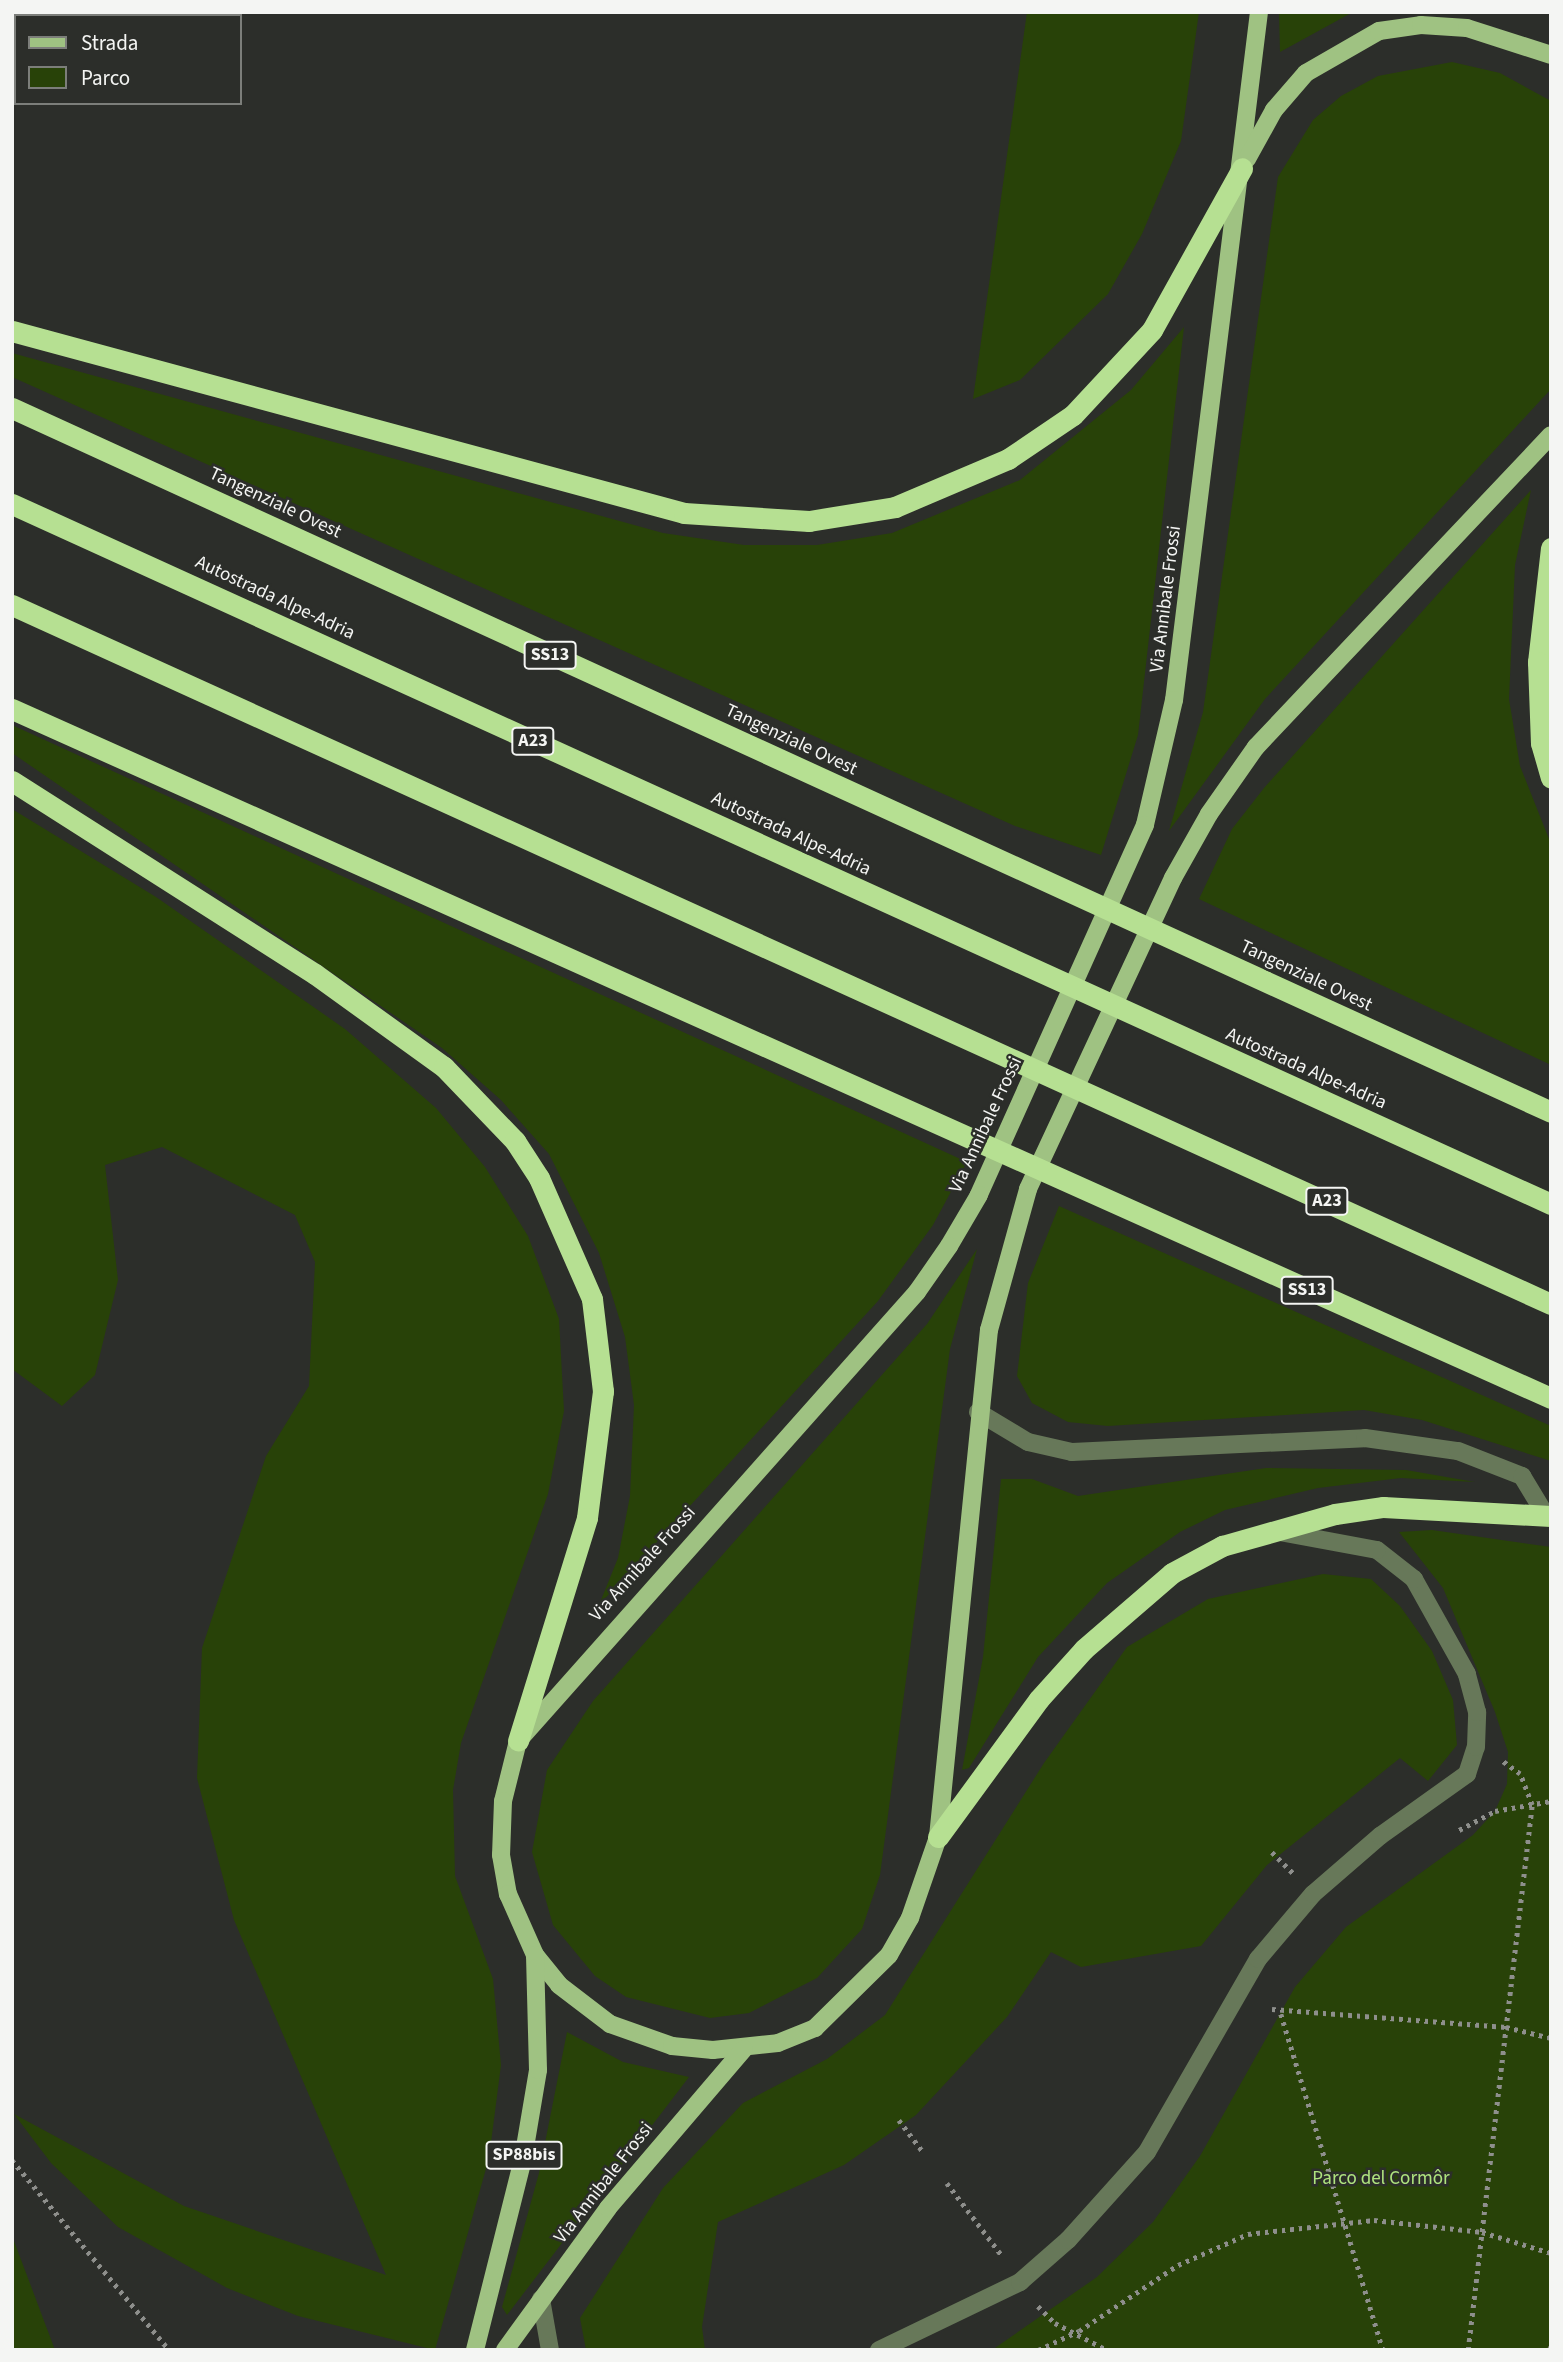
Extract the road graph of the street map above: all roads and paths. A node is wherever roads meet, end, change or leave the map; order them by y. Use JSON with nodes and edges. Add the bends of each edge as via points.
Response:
{"nodes":[{"id":1,"x":1259,"y":12,"type":"edge"},
{"id":2,"x":1551,"y":55,"type":"edge"},
{"id":3,"x":1242,"y":168,"type":"junction"},
{"id":4,"x":12,"y":331,"type":"edge"},
{"id":5,"x":12,"y":408,"type":"edge"},
{"id":6,"x":1551,"y":435,"type":"edge"},
{"id":7,"x":12,"y":503,"type":"edge"},
{"id":8,"x":1551,"y":548,"type":"edge"},
{"id":9,"x":12,"y":605,"type":"edge"},
{"id":10,"x":12,"y":709,"type":"edge"},
{"id":11,"x":1551,"y":778,"type":"edge"},
{"id":12,"x":12,"y":781,"type":"edge"},
{"id":13,"x":1551,"y":1112,"type":"edge"},
{"id":14,"x":1551,"y":1205,"type":"edge"},
{"id":15,"x":1551,"y":1304,"type":"edge"},
{"id":16,"x":1551,"y":1398,"type":"edge"},
{"id":17,"x":978,"y":1412,"type":"junction"},
{"id":18,"x":1548,"y":1515,"type":"edge"},
{"id":19,"x":1266,"y":1531,"type":"junction"},
{"id":20,"x":518,"y":1741,"type":"junction"},
{"id":21,"x":1476,"y":1746,"type":"junction"},
{"id":22,"x":1551,"y":1801,"type":"edge"},
{"id":23,"x":1532,"y":1805,"type":"junction"},
{"id":24,"x":1459,"y":1830,"type":"dead end"},
{"id":25,"x":938,"y":1837,"type":"junction"},
{"id":26,"x":1272,"y":1852,"type":"dead end"},
{"id":27,"x":1301,"y":1881,"type":"dead end"},
{"id":28,"x":535,"y":1955,"type":"junction"},
{"id":29,"x":1272,"y":2009,"type":"dead end"},
{"id":30,"x":1281,"y":2014,"type":"junction"},
{"id":31,"x":1506,"y":2027,"type":"junction"},
{"id":32,"x":1551,"y":2038,"type":"edge"},
{"id":33,"x":744,"y":2049,"type":"junction"},
{"id":34,"x":899,"y":2120,"type":"dead end"},
{"id":35,"x":922,"y":2151,"type":"dead end"},
{"id":36,"x":12,"y":2160,"type":"edge"},
{"id":37,"x":947,"y":2183,"type":"dead end"},
{"id":38,"x":1344,"y":2221,"type":"junction"},
{"id":39,"x":1482,"y":2232,"type":"junction"},
{"id":40,"x":1551,"y":2253,"type":"edge"},
{"id":41,"x":1007,"y":2264,"type":"dead end"},
{"id":42,"x":541,"y":2299,"type":"junction"},
{"id":43,"x":1040,"y":2309,"type":"dead end"},
{"id":44,"x":1079,"y":2331,"type":"junction"},
{"id":45,"x":169,"y":2350,"type":"edge"},
{"id":46,"x":475,"y":2350,"type":"edge"},
{"id":47,"x":505,"y":2350,"type":"edge"},
{"id":48,"x":550,"y":2350,"type":"edge"},
{"id":49,"x":879,"y":2350,"type":"edge"},
{"id":50,"x":1038,"y":2350,"type":"edge"},
{"id":51,"x":1107,"y":2350,"type":"edge"},
{"id":52,"x":1383,"y":2350,"type":"edge"},
{"id":53,"x":1468,"y":2350,"type":"edge"}],
"edges":[{"from":1,"to":3,"type":"main road","name":"Via Annibale Frossi"},
{"from":2,"to":3,"type":"main road","via":[[1467,28],[1379,31],[1306,73],[1274,110]]},
{"from":3,"to":4,"type":"highway","via":[[1152,330],[1073,415],[1008,459],[895,507],[808,521],[684,513]]},
{"from":3,"to":20,"type":"main road","name":"Via Annibale Frossi","via":[[1163,767],[1145,825],[979,1195],[917,1292]]},
{"from":5,"to":13,"type":"highway","name":"Tangenziale Ovest","number":"SS13"},
{"from":6,"to":17,"type":"main road","name":"Via Annibale Frossi","via":[[1256,747],[1209,814],[1167,890],[1011,1233]]},
{"from":7,"to":14,"type":"highway","name":"Autostrada Alpe-Adria","number":"A23"},
{"from":8,"to":11,"type":"highway","via":[[1538,662],[1541,743]]},
{"from":9,"to":15,"type":"highway","number":"A23"},
{"from":10,"to":16,"type":"highway","number":"SS13"},
{"from":12,"to":20,"type":"highway","via":[[315,974],[444,1067],[515,1141],[539,1178],[592,1299],[603,1391],[587,1518]]},
{"from":17,"to":18,"type":"lane","via":[[1028,1442],[1072,1452],[1365,1438],[1458,1451],[1522,1476]]},
{"from":17,"to":25,"type":"main road","name":"Via Annibale Frossi"},
{"from":18,"to":19,"type":"highway","via":[[1383,1507]]},
{"from":19,"to":21,"type":"lane","via":[[1353,1542],[1377,1550],[1414,1579],[1467,1674]]},
{"from":19,"to":25,"type":"highway","via":[[1172,1573],[1084,1649],[1039,1699]]},
{"from":20,"to":28,"type":"main road","name":"Via Annibale Frossi","via":[[503,1801],[501,1855],[508,1894]]},
{"from":21,"to":23,"type":"path","via":[[1520,1774]]},
{"from":21,"to":49,"type":"lane","via":[[1467,1774],[1453,1790],[1370,1844],[1314,1895],[1258,1959],[1147,2152],[1068,2240],[1020,2282]]},
{"from":22,"to":23,"type":"path"},
{"from":23,"to":24,"type":"path","via":[[1495,1811]]},
{"from":23,"to":31,"type":"path"},
{"from":25,"to":33,"type":"main road","name":"Via Annibale Frossi","via":[[910,1918],[856,1994],[815,2028]]},
{"from":26,"to":27,"type":"path"},
{"from":28,"to":33,"type":"main road","name":"Via Annibale Frossi","via":[[583,2008],[629,2033],[672,2046]]},
{"from":28,"to":46,"type":"main road","name":"Via Annibale Frossi","number":"SP88bis","via":[[538,2070],[523,2159]]},
{"from":29,"to":30,"type":"path"},
{"from":30,"to":31,"type":"path"},
{"from":30,"to":38,"type":"path"},
{"from":31,"to":32,"type":"path"},
{"from":31,"to":39,"type":"path"},
{"from":33,"to":42,"type":"main road","name":"Via Annibale Frossi","via":[[608,2208]]},
{"from":34,"to":35,"type":"path"},
{"from":36,"to":45,"type":"path"},
{"from":37,"to":41,"type":"path"},
{"from":38,"to":39,"type":"path"},
{"from":38,"to":44,"type":"path","via":[[1248,2234],[1178,2265]]},
{"from":38,"to":52,"type":"path"},
{"from":39,"to":40,"type":"path"},
{"from":39,"to":53,"type":"path"},
{"from":42,"to":47,"type":"main road","name":"Via Annibale Frossi"},
{"from":42,"to":48,"type":"lane"},
{"from":43,"to":44,"type":"path"},
{"from":44,"to":50,"type":"path"},
{"from":44,"to":51,"type":"path"}]}
